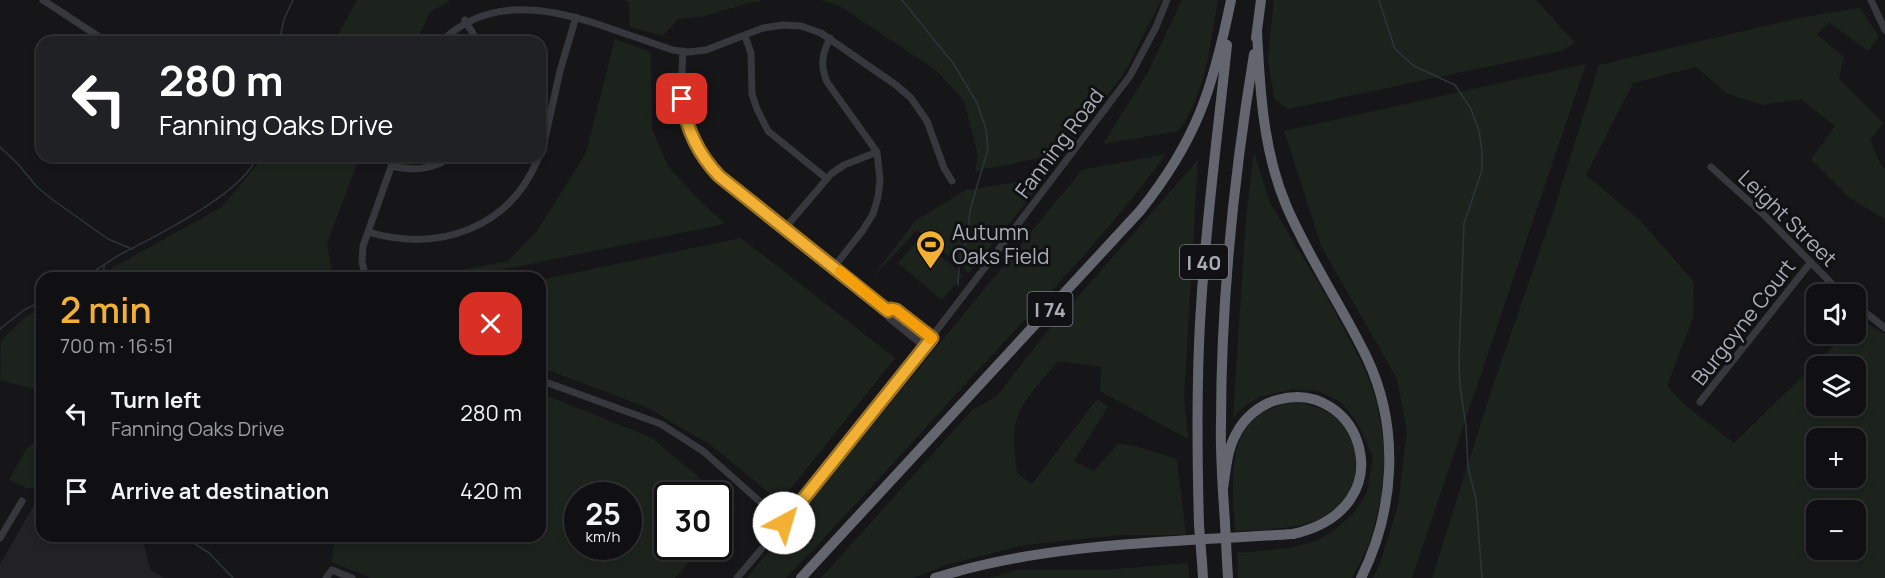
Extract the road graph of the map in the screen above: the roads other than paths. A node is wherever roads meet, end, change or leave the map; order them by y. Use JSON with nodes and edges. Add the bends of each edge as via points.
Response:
{"nodes":[{"id":1,"x":43,"y":0,"type":"edge"},
{"id":2,"x":1167,"y":0,"type":"edge"},
{"id":3,"x":1232,"y":0,"type":"edge"},
{"id":4,"x":1261,"y":0,"type":"edge"},
{"id":5,"x":1871,"y":0,"type":"edge"},
{"id":6,"x":576,"y":17,"type":"junction"},
{"id":7,"x":465,"y":20,"type":"junction"},
{"id":8,"x":1885,"y":30,"type":"edge"},
{"id":9,"x":1257,"y":31,"type":"junction"},
{"id":10,"x":98,"y":36,"type":"edge"},
{"id":11,"x":448,"y":36,"type":"edge"},
{"id":12,"x":474,"y":36,"type":"edge"},
{"id":13,"x":745,"y":36,"type":"junction"},
{"id":14,"x":830,"y":38,"type":"junction"},
{"id":15,"x":683,"y":51,"type":"junction"},
{"id":16,"x":546,"y":133,"type":"edge"},
{"id":17,"x":877,"y":152,"type":"junction"},
{"id":18,"x":393,"y":162,"type":"edge"},
{"id":19,"x":443,"y":162,"type":"edge"},
{"id":20,"x":536,"y":162,"type":"edge"},
{"id":21,"x":391,"y":166,"type":"junction"},
{"id":22,"x":1711,"y":167,"type":"dead end"},
{"id":23,"x":826,"y":178,"type":"junction"},
{"id":24,"x":952,"y":181,"type":"dead end"},
{"id":25,"x":785,"y":228,"type":"junction"},
{"id":26,"x":368,"y":232,"type":"junction"},
{"id":27,"x":1811,"y":262,"type":"junction"},
{"id":28,"x":834,"y":267,"type":"junction"},
{"id":29,"x":365,"y":272,"type":"edge"},
{"id":30,"x":1832,"y":284,"type":"edge"},
{"id":31,"x":888,"y":311,"type":"junction"},
{"id":32,"x":1866,"y":313,"type":"edge"},
{"id":33,"x":1885,"y":328,"type":"edge"},
{"id":34,"x":932,"y":338,"type":"junction"},
{"id":35,"x":925,"y":347,"type":"junction"},
{"id":36,"x":546,"y":382,"type":"edge"},
{"id":37,"x":1700,"y":402,"type":"dead end"},
{"id":38,"x":1223,"y":488,"type":"junction"},
{"id":39,"x":22,"y":501,"type":"dead end"},
{"id":40,"x":784,"y":523,"type":"junction"},
{"id":41,"x":0,"y":538,"type":"edge"},
{"id":42,"x":326,"y":578,"type":"edge"},
{"id":43,"x":352,"y":578,"type":"edge"},
{"id":44,"x":737,"y":578,"type":"edge"},
{"id":45,"x":801,"y":578,"type":"edge"},
{"id":46,"x":935,"y":578,"type":"edge"},
{"id":47,"x":1203,"y":578,"type":"edge"},
{"id":48,"x":1228,"y":578,"type":"edge"},
{"id":49,"x":1361,"y":578,"type":"edge"}],
"edges":[{"from":1,"to":10,"type":"street"},
{"from":2,"to":34,"type":"street","name":"Fanning Road","via":[[1130,76]]},
{"from":3,"to":45,"type":"highway","number":"I 74","via":[[1201,114],[1161,185]]},
{"from":3,"to":47,"type":"highway","number":"I 40","bridge":true,"via":[[1200,309],[1197,438]]},
{"from":4,"to":9,"type":"highway","number":"I 40"},
{"from":5,"to":8,"type":"street"},
{"from":6,"to":7,"type":"street","via":[[522,5],[488,9]]},
{"from":6,"to":15,"type":"street"},
{"from":6,"to":16,"type":"street"},
{"from":7,"to":11,"type":"street"},
{"from":7,"to":12,"type":"street"},
{"from":9,"to":38,"type":"highway","number":"I 40","via":[[1225,298]]},
{"from":9,"to":49,"type":"highway","via":[[1263,123],[1277,180],[1300,236],[1367,359],[1384,410],[1388,488],[1380,529]]},
{"from":13,"to":14,"type":"street","via":[[783,25],[801,26]]},
{"from":13,"to":15,"type":"street","via":[[706,50]]},
{"from":13,"to":23,"type":"street","via":[[751,53],[752,94],[768,131]]},
{"from":14,"to":17,"type":"street","via":[[822,53],[821,66],[827,82]]},
{"from":14,"to":24,"type":"street","via":[[896,85],[917,105]]},
{"from":15,"to":25,"type":"street","via":[[682,99],[696,145],[726,182]]},
{"from":17,"to":23,"type":"street","via":[[844,165]]},
{"from":17,"to":28,"type":"street","via":[[880,180],[876,206]]},
{"from":18,"to":21,"type":"street"},
{"from":19,"to":21,"type":"street","via":[[422,169]]},
{"from":20,"to":26,"type":"street","via":[[515,198],[468,230],[412,240]]},
{"from":21,"to":26,"type":"street"},
{"from":22,"to":27,"type":"street","name":"Leight Street"},
{"from":23,"to":25,"type":"street"},
{"from":25,"to":28,"type":"street"},
{"from":26,"to":29,"type":"street","via":[[362,254]]},
{"from":27,"to":30,"type":"street","name":"Leight Street"},
{"from":27,"to":37,"type":"street","name":"Burgoyne Court"},
{"from":28,"to":31,"type":"street"},
{"from":31,"to":34,"type":"street","via":[[896,310]]},
{"from":31,"to":35,"type":"street","via":[[889,318]]},
{"from":32,"to":33,"type":"street"},
{"from":34,"to":35,"type":"street","name":"Fanning Road"},
{"from":35,"to":40,"type":"street","name":"Fanning Road"},
{"from":36,"to":40,"type":"street","via":[[661,424],[703,451]]},
{"from":38,"to":46,"type":"highway","via":[[1232,442],[1240,427],[1252,413],[1277,400],[1303,397],[1324,403],[1346,422],[1356,438],[1360,477],[1356,492],[1327,522],[1305,531],[1027,556]]},
{"from":38,"to":48,"type":"highway","number":"I 40","bridge":true},
{"from":39,"to":41,"type":"street"},
{"from":40,"to":44,"type":"street","name":"Fanning Road"},
{"from":42,"to":43,"type":"street","via":[[332,570]]}]}
